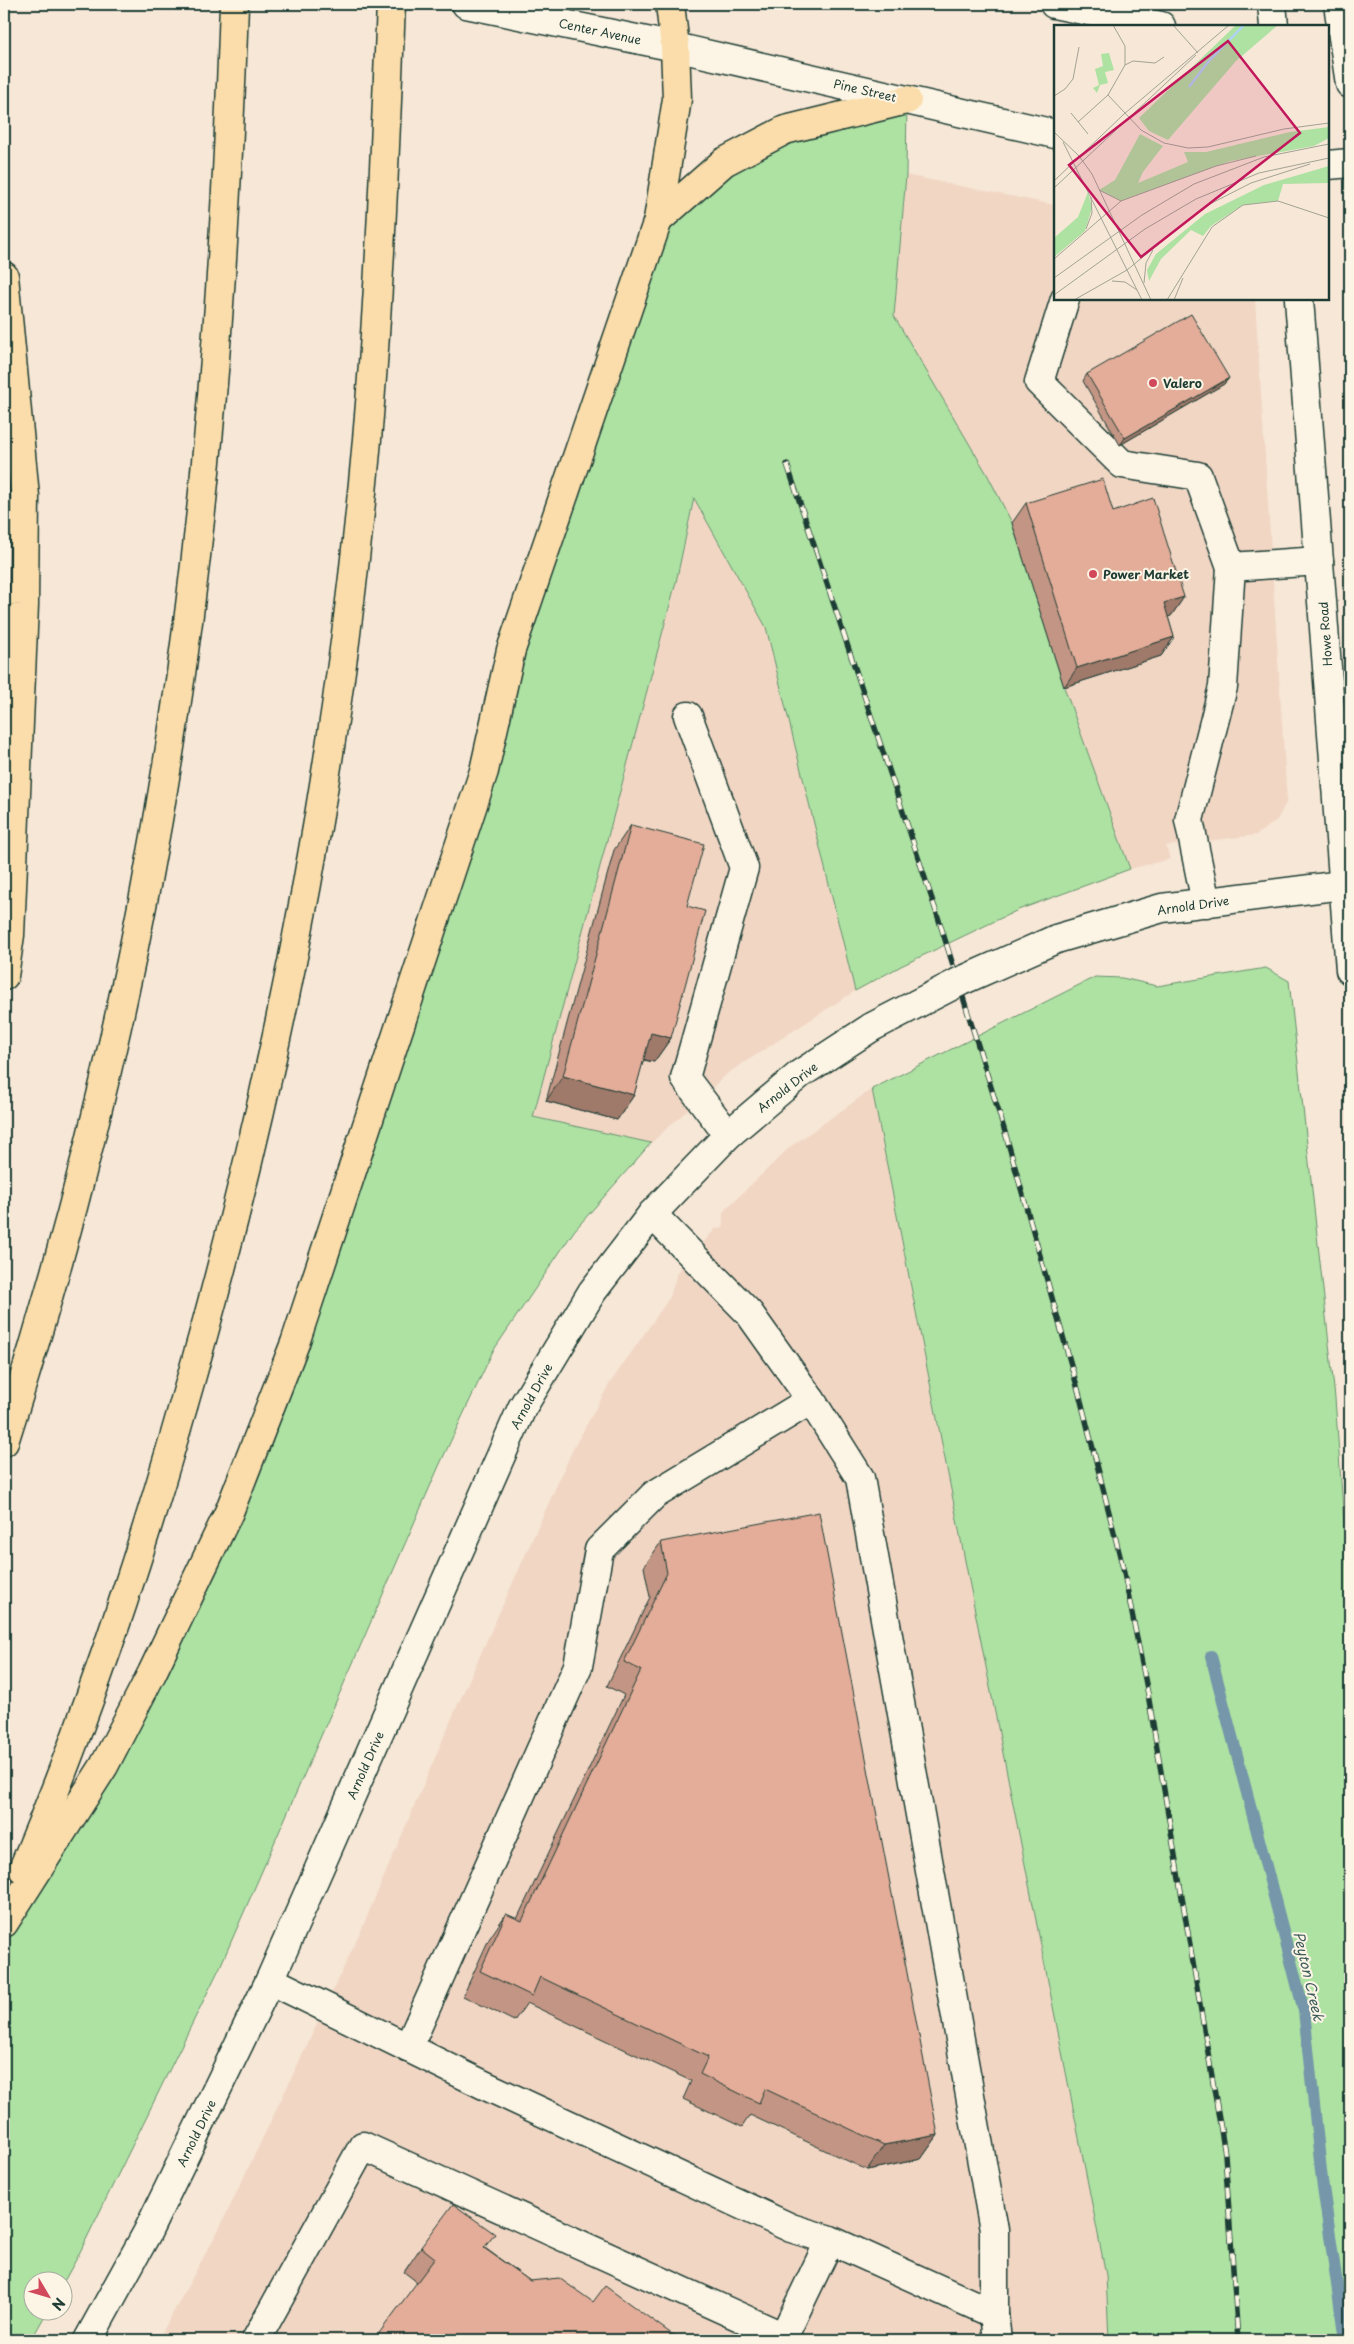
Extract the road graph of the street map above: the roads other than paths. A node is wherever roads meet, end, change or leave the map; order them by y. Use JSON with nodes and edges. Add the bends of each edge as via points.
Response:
{"nodes":[{"id":1,"x":234,"y":4,"type":"edge"},
{"id":2,"x":391,"y":4,"type":"edge"},
{"id":3,"x":466,"y":4,"type":"edge"},
{"id":4,"x":670,"y":4,"type":"edge"},
{"id":5,"x":1054,"y":4,"type":"edge"},
{"id":6,"x":1272,"y":4,"type":"edge"},
{"id":7,"x":1338,"y":4,"type":"edge"},
{"id":8,"x":1156,"y":25,"type":"edge"},
{"id":9,"x":1274,"y":25,"type":"edge"},
{"id":10,"x":675,"y":47,"type":"junction"},
{"id":11,"x":1344,"y":67,"type":"edge"},
{"id":12,"x":907,"y":100,"type":"junction"},
{"id":13,"x":1054,"y":134,"type":"edge"},
{"id":14,"x":1350,"y":163,"type":"edge"},
{"id":15,"x":1329,"y":165,"type":"edge"},
{"id":16,"x":658,"y":220,"type":"junction"},
{"id":17,"x":4,"y":276,"type":"edge"},
{"id":18,"x":1065,"y":300,"type":"edge"},
{"id":19,"x":1298,"y":300,"type":"edge"},
{"id":20,"x":1319,"y":561,"type":"junction"},
{"id":21,"x":1231,"y":567,"type":"junction"},
{"id":22,"x":688,"y":716,"type":"dead end"},
{"id":23,"x":1347,"y":884,"type":"edge"},
{"id":24,"x":1206,"y":903,"type":"junction"},
{"id":25,"x":1350,"y":970,"type":"edge"},
{"id":26,"x":4,"y":976,"type":"edge"},
{"id":27,"x":728,"y":1135,"type":"junction"},
{"id":28,"x":652,"y":1214,"type":"junction"},
{"id":29,"x":811,"y":1400,"type":"junction"},
{"id":30,"x":4,"y":1442,"type":"edge"},
{"id":31,"x":4,"y":1914,"type":"edge"},
{"id":32,"x":4,"y":1923,"type":"edge"},
{"id":33,"x":270,"y":1980,"type":"junction"},
{"id":34,"x":408,"y":2048,"type":"junction"},
{"id":35,"x":830,"y":2240,"type":"junction"},
{"id":36,"x":995,"y":2327,"type":"edge"},
{"id":37,"x":783,"y":2339,"type":"edge"},
{"id":38,"x":88,"y":2340,"type":"edge"},
{"id":39,"x":256,"y":2340,"type":"edge"}],
"edges":[{"from":1,"to":30,"type":"highway","via":[[217,342],[198,536],[173,730],[139,924],[96,1116],[45,1308]]},
{"from":2,"to":31,"type":"highway","via":[[377,310],[360,513],[322,804],[284,1005],[242,1193],[163,1478],[68,1756]]},
{"from":3,"to":10,"type":"street","name":"Center Avenue"},
{"from":4,"to":10,"type":"highway"},
{"from":5,"to":8,"type":"street"},
{"from":6,"to":9,"type":"street"},
{"from":7,"to":11,"type":"street"},
{"from":10,"to":12,"type":"street","name":"Pine Street"},
{"from":10,"to":16,"type":"highway","via":[[677,99]]},
{"from":12,"to":13,"type":"street","name":"Pine Street"},
{"from":12,"to":16,"type":"highway","via":[[785,130],[724,162]]},
{"from":14,"to":15,"type":"street"},
{"from":16,"to":32,"type":"highway","via":[[511,650],[484,771],[295,1343],[229,1512],[152,1672],[104,1766]]},
{"from":17,"to":26,"type":"highway","via":[[25,496],[24,605],[10,935]]},
{"from":18,"to":21,"type":"street","via":[[1039,382],[1122,464],[1198,476]]},
{"from":19,"to":20,"type":"street","name":"Howe Road"},
{"from":20,"to":21,"type":"street"},
{"from":20,"to":23,"type":"street","name":"Howe Road"},
{"from":21,"to":24,"type":"street","via":[[1222,687],[1189,820]]},
{"from":22,"to":27,"type":"street","via":[[744,868],[685,1078]]},
{"from":23,"to":24,"type":"street","name":"Arnold Drive"},
{"from":23,"to":25,"type":"street","name":"Howe Road"},
{"from":24,"to":27,"type":"street","name":"Arnold Drive","bridge":true,"via":[[1162,908],[1056,939],[961,981],[872,1027],[800,1074]]},
{"from":27,"to":28,"type":"street","name":"Arnold Drive"},
{"from":28,"to":29,"type":"street","via":[[750,1313]]},
{"from":28,"to":33,"type":"street","name":"Arnold Drive","via":[[592,1292],[522,1408]]},
{"from":29,"to":34,"type":"street","via":[[654,1495],[599,1550],[578,1666]]},
{"from":29,"to":36,"type":"street","via":[[860,1478],[994,2230]]},
{"from":33,"to":34,"type":"street"},
{"from":33,"to":38,"type":"street","name":"Arnold Drive","via":[[148,2233]]},
{"from":34,"to":35,"type":"street","via":[[791,2228]]},
{"from":35,"to":36,"type":"street"},
{"from":35,"to":37,"type":"street"},
{"from":37,"to":39,"type":"street","via":[[363,2146]]}]}
